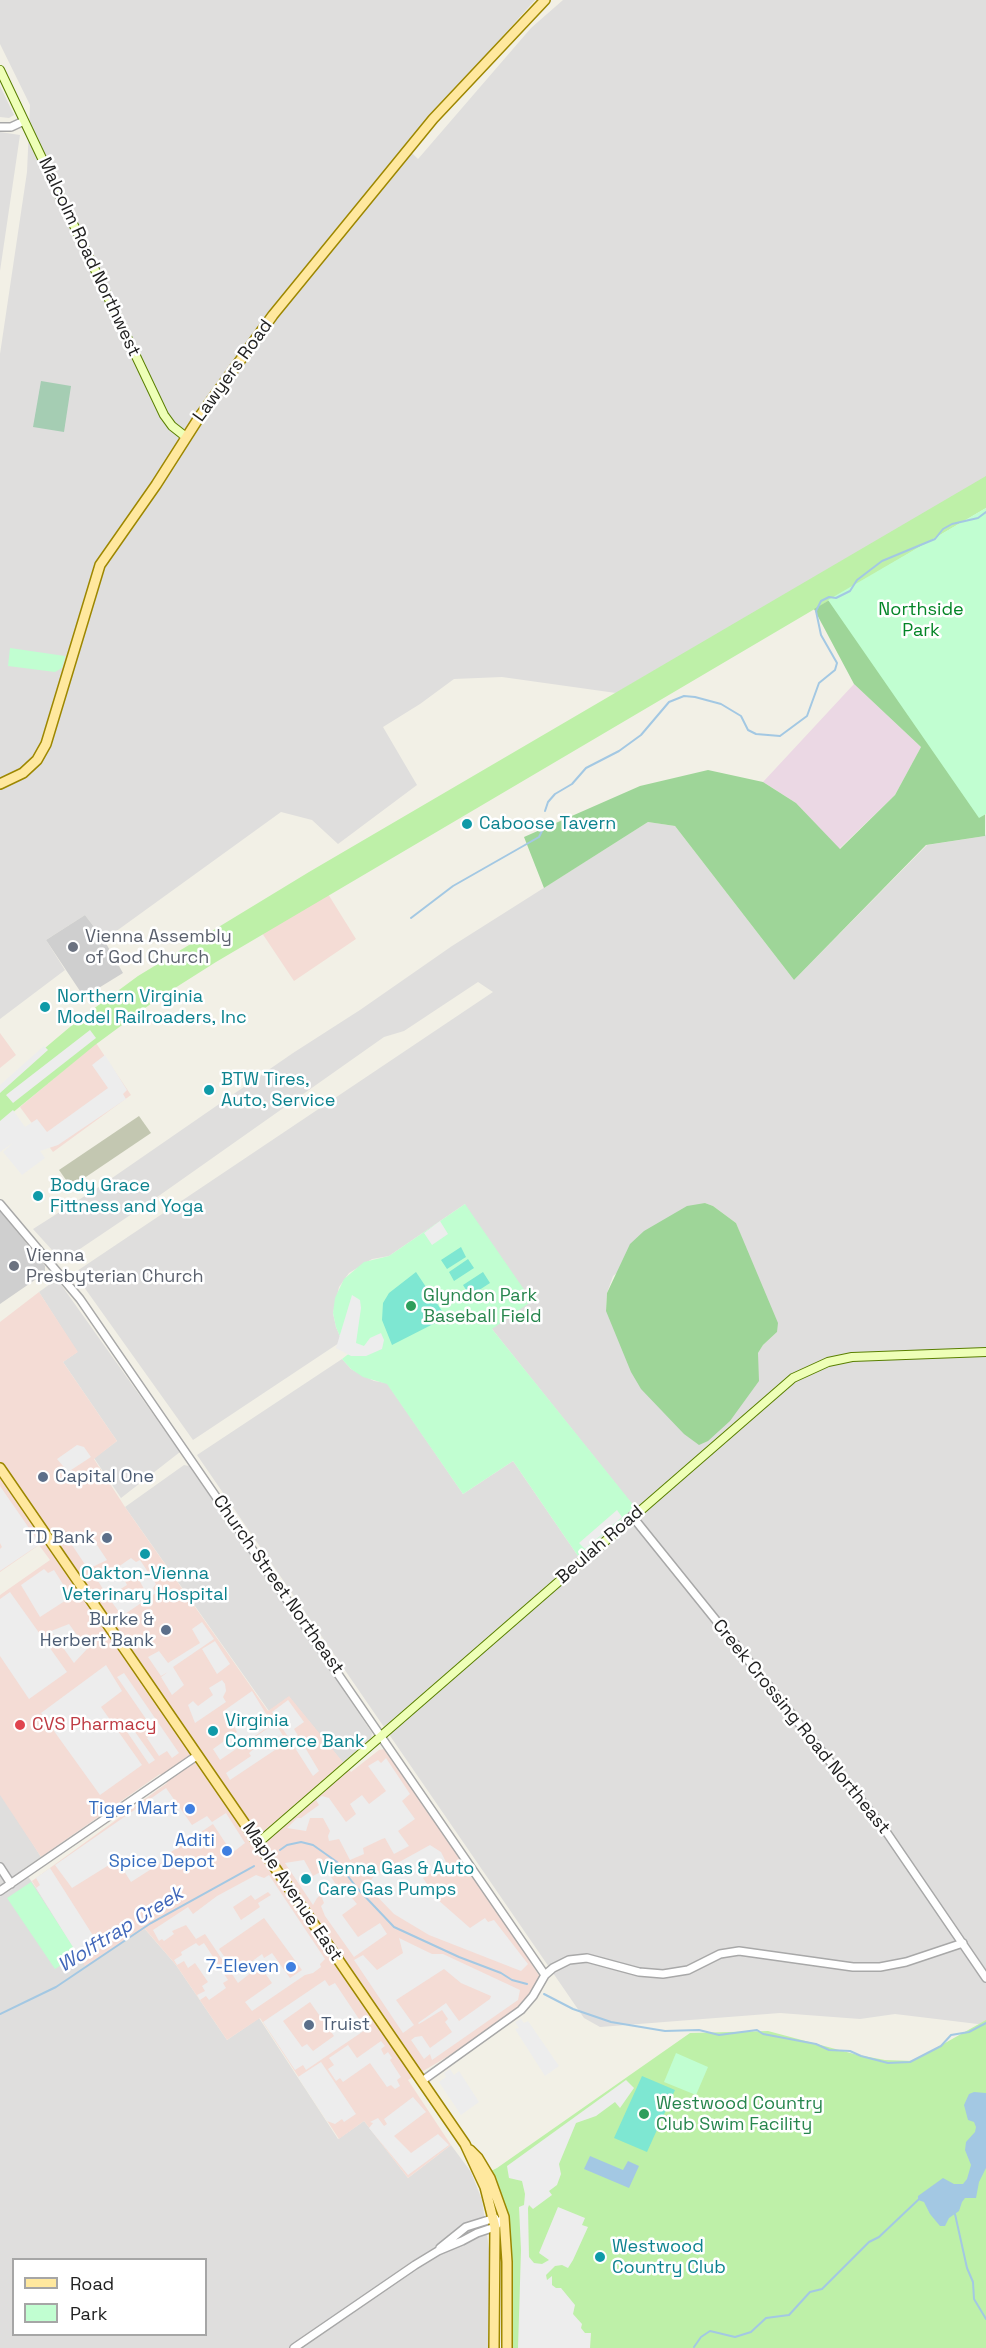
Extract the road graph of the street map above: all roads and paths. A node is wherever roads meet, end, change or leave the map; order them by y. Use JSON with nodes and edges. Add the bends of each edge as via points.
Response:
{"nodes":[{"id":1,"x":545,"y":0,"type":"edge"},
{"id":2,"x":0,"y":70,"type":"edge"},
{"id":3,"x":24,"y":121,"type":"junction"},
{"id":4,"x":0,"y":127,"type":"edge"},
{"id":5,"x":186,"y":437,"type":"junction"},
{"id":6,"x":0,"y":784,"type":"edge"},
{"id":7,"x":0,"y":1204,"type":"edge"},
{"id":8,"x":986,"y":1352,"type":"edge"},
{"id":9,"x":0,"y":1468,"type":"edge"},
{"id":10,"x":632,"y":1516,"type":"junction"},
{"id":11,"x":382,"y":1736,"type":"junction"},
{"id":12,"x":198,"y":1755,"type":"junction"},
{"id":13,"x":258,"y":1843,"type":"junction"},
{"id":14,"x":0,"y":1867,"type":"edge"},
{"id":15,"x":11,"y":1884,"type":"junction"},
{"id":16,"x":0,"y":1891,"type":"edge"},
{"id":17,"x":963,"y":1943,"type":"junction"},
{"id":18,"x":546,"y":1975,"type":"junction"},
{"id":19,"x":986,"y":1978,"type":"edge"},
{"id":20,"x":422,"y":2080,"type":"junction"},
{"id":21,"x":465,"y":2144,"type":"junction"},
{"id":22,"x":504,"y":2217,"type":"junction"},
{"id":23,"x":494,"y":2223,"type":"junction"},
{"id":24,"x":294,"y":2348,"type":"edge"},
{"id":25,"x":494,"y":2348,"type":"edge"},
{"id":26,"x":507,"y":2348,"type":"edge"}],
"edges":[{"from":1,"to":5,"type":"main road","name":"Lawyers Road","via":[[434,119],[259,333]]},
{"from":2,"to":3,"type":"main road","name":"Malcolm Road Northwest"},
{"from":3,"to":4,"type":"street"},
{"from":3,"to":5,"type":"main road","name":"Malcolm Road Northwest","via":[[164,416]]},
{"from":5,"to":6,"type":"main road","name":"Lawyers Road","via":[[99,565],[46,744],[23,773]]},
{"from":7,"to":11,"type":"street","name":"Church Street Northeast","via":[[84,1304]]},
{"from":8,"to":10,"type":"main road","name":"Beulah Road","via":[[852,1357],[810,1369],[777,1390]]},
{"from":9,"to":12,"type":"main road","name":"Maple Avenue East"},
{"from":10,"to":11,"type":"main road","name":"Beulah Road"},
{"from":10,"to":17,"type":"street","name":"Creek Crossing Road Northeast","via":[[885,1830]]},
{"from":11,"to":13,"type":"main road","name":"Beulah Road"},
{"from":11,"to":18,"type":"street","name":"Church Street Northeast"},
{"from":12,"to":13,"type":"main road","name":"Maple Avenue East"},
{"from":12,"to":15,"type":"street"},
{"from":13,"to":20,"type":"main road","name":"Maple Avenue East"},
{"from":14,"to":15,"type":"street"},
{"from":15,"to":16,"type":"street"},
{"from":17,"to":18,"type":"street","via":[[880,1967],[853,1967],[740,1951],[724,1953],[677,1972],[652,1974],[578,1958],[561,1963]]},
{"from":17,"to":19,"type":"street","name":"Creek Crossing Road Northeast"},
{"from":18,"to":20,"type":"street","via":[[520,2010]]},
{"from":20,"to":21,"type":"main road","name":"Maple Avenue East"},
{"from":21,"to":22,"type":"main road","via":[[484,2167]]},
{"from":21,"to":23,"type":"main road","name":"Maple Avenue East","via":[[485,2187]]},
{"from":22,"to":23,"type":"street"},
{"from":22,"to":26,"type":"main road"},
{"from":23,"to":24,"type":"street","via":[[466,2227],[438,2251]]},
{"from":23,"to":25,"type":"main road","name":"Maple Avenue East"}]}
